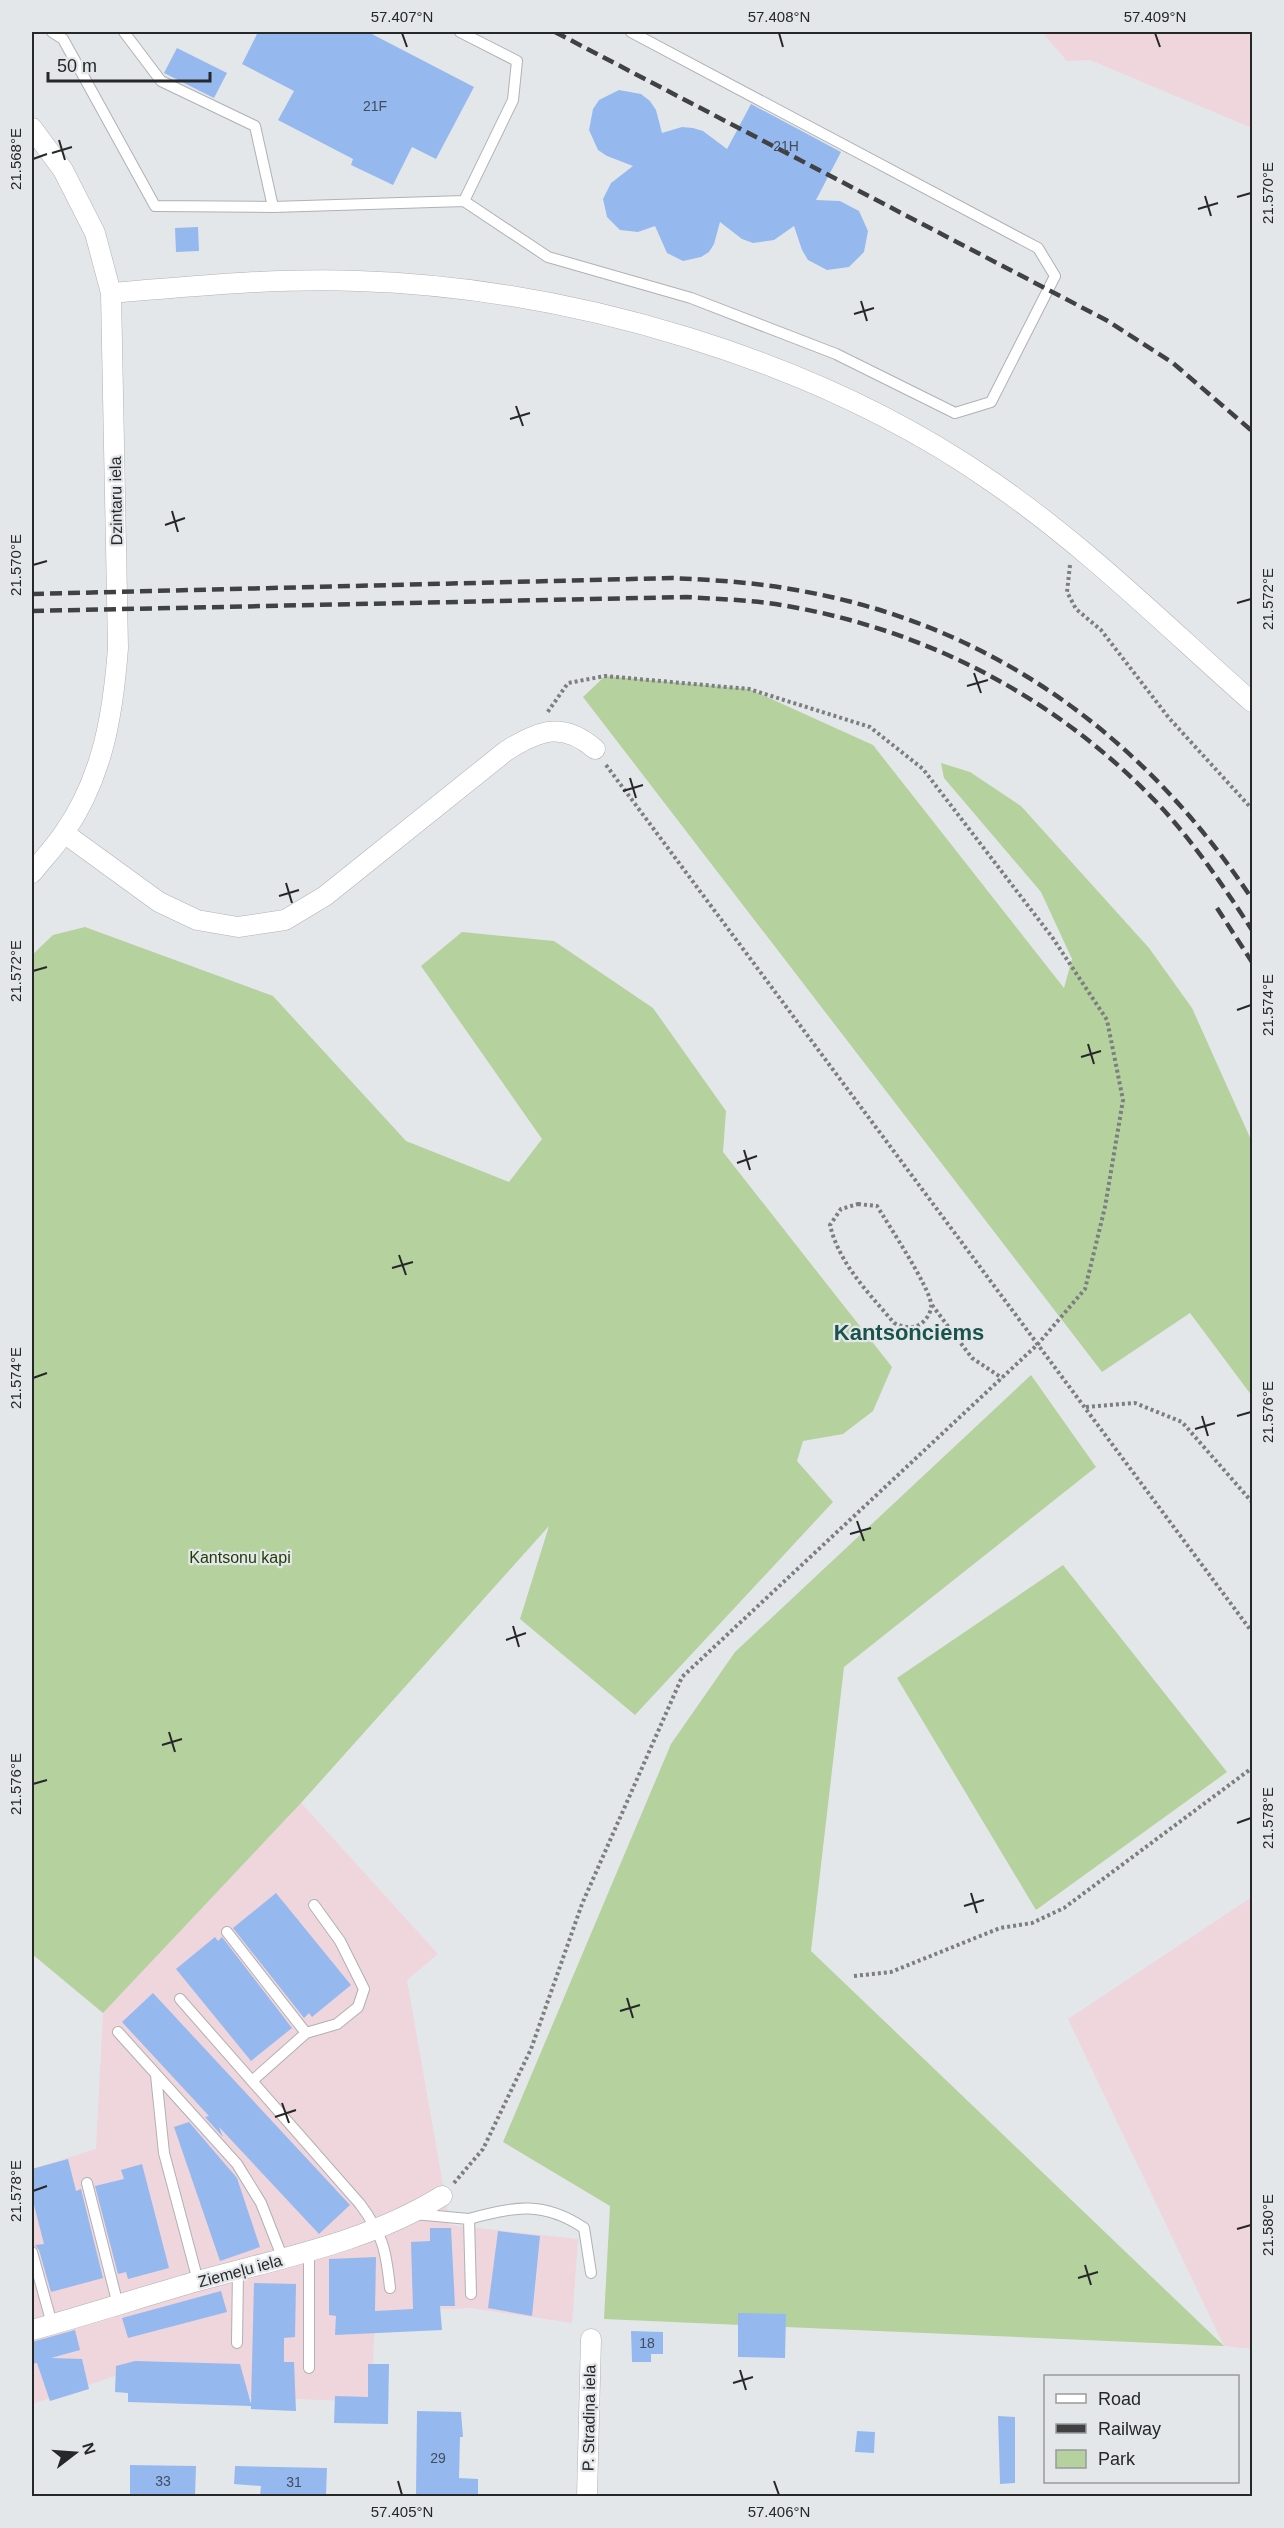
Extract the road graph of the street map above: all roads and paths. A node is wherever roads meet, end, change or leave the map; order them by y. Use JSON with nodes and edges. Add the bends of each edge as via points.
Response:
{"nodes":[{"id":1,"x":52,"y":32,"type":"edge"},
{"id":2,"x":124,"y":32,"type":"edge"},
{"id":3,"x":460,"y":32,"type":"edge"},
{"id":4,"x":631,"y":32,"type":"edge"},
{"id":5,"x":32,"y":128,"type":"edge"},
{"id":6,"x":464,"y":201,"type":"junction"},
{"id":7,"x":273,"y":207,"type":"junction"},
{"id":8,"x":111,"y":293,"type":"junction"},
{"id":9,"x":1076,"y":547,"type":"junction"},
{"id":10,"x":1252,"y":702,"type":"edge"},
{"id":11,"x":533,"y":734,"type":"junction"},
{"id":12,"x":595,"y":749,"type":"joint"},
{"id":13,"x":1252,"y":808,"type":"edge"},
{"id":14,"x":64,"y":833,"type":"junction"},
{"id":15,"x":32,"y":873,"type":"edge"},
{"id":16,"x":931,"y":1305,"type":"junction"},
{"id":17,"x":1038,"y":1344,"type":"junction"},
{"id":18,"x":1002,"y":1378,"type":"junction"},
{"id":19,"x":1085,"y":1407,"type":"junction"},
{"id":20,"x":1252,"y":1502,"type":"edge"},
{"id":21,"x":1252,"y":1632,"type":"edge"},
{"id":22,"x":1252,"y":1768,"type":"edge"},
{"id":23,"x":314,"y":1905,"type":"dead end"},
{"id":24,"x":227,"y":1932,"type":"dead end"},
{"id":25,"x":854,"y":1976,"type":"dead end"},
{"id":26,"x":180,"y":1999,"type":"dead end"},
{"id":27,"x":118,"y":2032,"type":"dead end"},
{"id":28,"x":306,"y":2033,"type":"junction"},
{"id":29,"x":156,"y":2075,"type":"junction"},
{"id":30,"x":252,"y":2081,"type":"junction"},
{"id":31,"x":87,"y":2183,"type":"dead end"},
{"id":32,"x":442,"y":2196,"type":"joint"},
{"id":33,"x":414,"y":2214,"type":"junction"},
{"id":34,"x":470,"y":2219,"type":"junction"},
{"id":35,"x":378,"y":2229,"type":"junction"},
{"id":36,"x":32,"y":2252,"type":"edge"},
{"id":37,"x":309,"y":2252,"type":"junction"},
{"id":38,"x":283,"y":2259,"type":"junction"},
{"id":39,"x":238,"y":2271,"type":"junction"},
{"id":40,"x":591,"y":2273,"type":"dead end"},
{"id":41,"x":198,"y":2282,"type":"junction"},
{"id":42,"x":390,"y":2288,"type":"dead end"},
{"id":43,"x":471,"y":2294,"type":"dead end"},
{"id":44,"x":118,"y":2305,"type":"junction"},
{"id":45,"x":52,"y":2325,"type":"junction"},
{"id":46,"x":32,"y":2330,"type":"edge"},
{"id":47,"x":591,"y":2339,"type":"dead end"},
{"id":48,"x":237,"y":2343,"type":"dead end"},
{"id":49,"x":309,"y":2368,"type":"dead end"},
{"id":50,"x":587,"y":2496,"type":"edge"}],
"edges":[{"from":1,"to":7,"type":"lane","via":[[63,39],[155,206]]},
{"from":2,"to":7,"type":"lane","via":[[161,81],[255,126]]},
{"from":3,"to":6,"type":"lane","via":[[517,61],[513,100]]},
{"from":4,"to":6,"type":"lane","via":[[1038,248],[1055,276],[991,402],[955,413],[825,349],[691,298],[548,257]]},
{"from":5,"to":8,"type":"street","name":"Dzintaru iela","via":[[63,170],[95,233]]},
{"from":6,"to":7,"type":"lane"},
{"from":8,"to":9,"type":"street","via":[[233,283],[357,280],[518,296],[609,316],[722,349],[824,389],[912,432],[992,481]]},
{"from":8,"to":14,"type":"street","name":"Dzintaru iela","via":[[118,648],[113,706],[104,749],[88,791]]},
{"from":9,"to":10,"type":"street"},
{"from":9,"to":13,"type":"path","via":[[1067,592],[1076,609],[1101,630],[1169,718]]},
{"from":11,"to":12,"type":"street","via":[[564,732],[580,736]]},
{"from":11,"to":14,"type":"street","via":[[506,751],[325,896],[285,920],[238,927],[197,920],[159,902]]},
{"from":11,"to":17,"type":"path","via":[[568,682],[605,676],[749,689],[870,727],[923,769],[1052,937],[1107,1020],[1123,1100],[1105,1207],[1085,1289]]},
{"from":12,"to":17,"type":"path"},
{"from":14,"to":15,"type":"street","name":"Dzintaru iela"},
{"from":16,"to":16,"type":"path","via":[[926,1289],[877,1206],[858,1204],[841,1209],[830,1225],[834,1244],[894,1323],[906,1328],[920,1325],[928,1317]]},
{"from":16,"to":18,"type":"path","via":[[972,1358]]},
{"from":17,"to":18,"type":"path"},
{"from":17,"to":19,"type":"path"},
{"from":18,"to":32,"type":"path","via":[[681,1677],[582,1904],[531,2049],[483,2149]]},
{"from":19,"to":20,"type":"path","via":[[1135,1402],[1182,1422]]},
{"from":19,"to":21,"type":"path"},
{"from":22,"to":25,"type":"path","via":[[1064,1908],[1032,1923],[1000,1928],[891,1972]]},
{"from":23,"to":28,"type":"lane","via":[[340,1941],[364,1989],[358,2007],[337,2024]]},
{"from":24,"to":28,"type":"lane"},
{"from":26,"to":30,"type":"lane"},
{"from":27,"to":29,"type":"lane"},
{"from":28,"to":30,"type":"lane"},
{"from":29,"to":38,"type":"lane","via":[[237,2164],[261,2203]]},
{"from":29,"to":41,"type":"lane","via":[[164,2153]]},
{"from":30,"to":35,"type":"lane"},
{"from":31,"to":44,"type":"lane"},
{"from":32,"to":33,"type":"street","name":"Ziemeļu iela"},
{"from":33,"to":34,"type":"lane"},
{"from":33,"to":35,"type":"street","name":"Ziemeļu iela"},
{"from":34,"to":40,"type":"lane","via":[[507,2208],[543,2209],[568,2217],[584,2228]]},
{"from":34,"to":43,"type":"lane"},
{"from":35,"to":37,"type":"street","name":"Ziemeļu iela"},
{"from":35,"to":42,"type":"lane"},
{"from":36,"to":45,"type":"lane"},
{"from":37,"to":38,"type":"street","name":"Ziemeļu iela"},
{"from":37,"to":49,"type":"lane"},
{"from":38,"to":39,"type":"street","name":"Ziemeļu iela"},
{"from":39,"to":41,"type":"street","name":"Ziemeļu iela"},
{"from":39,"to":48,"type":"lane"},
{"from":41,"to":44,"type":"street","name":"Ziemeļu iela"},
{"from":44,"to":45,"type":"street","name":"Ziemeļu iela"},
{"from":45,"to":46,"type":"street","name":"Ziemeļu iela"},
{"from":47,"to":50,"type":"street","name":"P. Stradiņa iela"}]}
